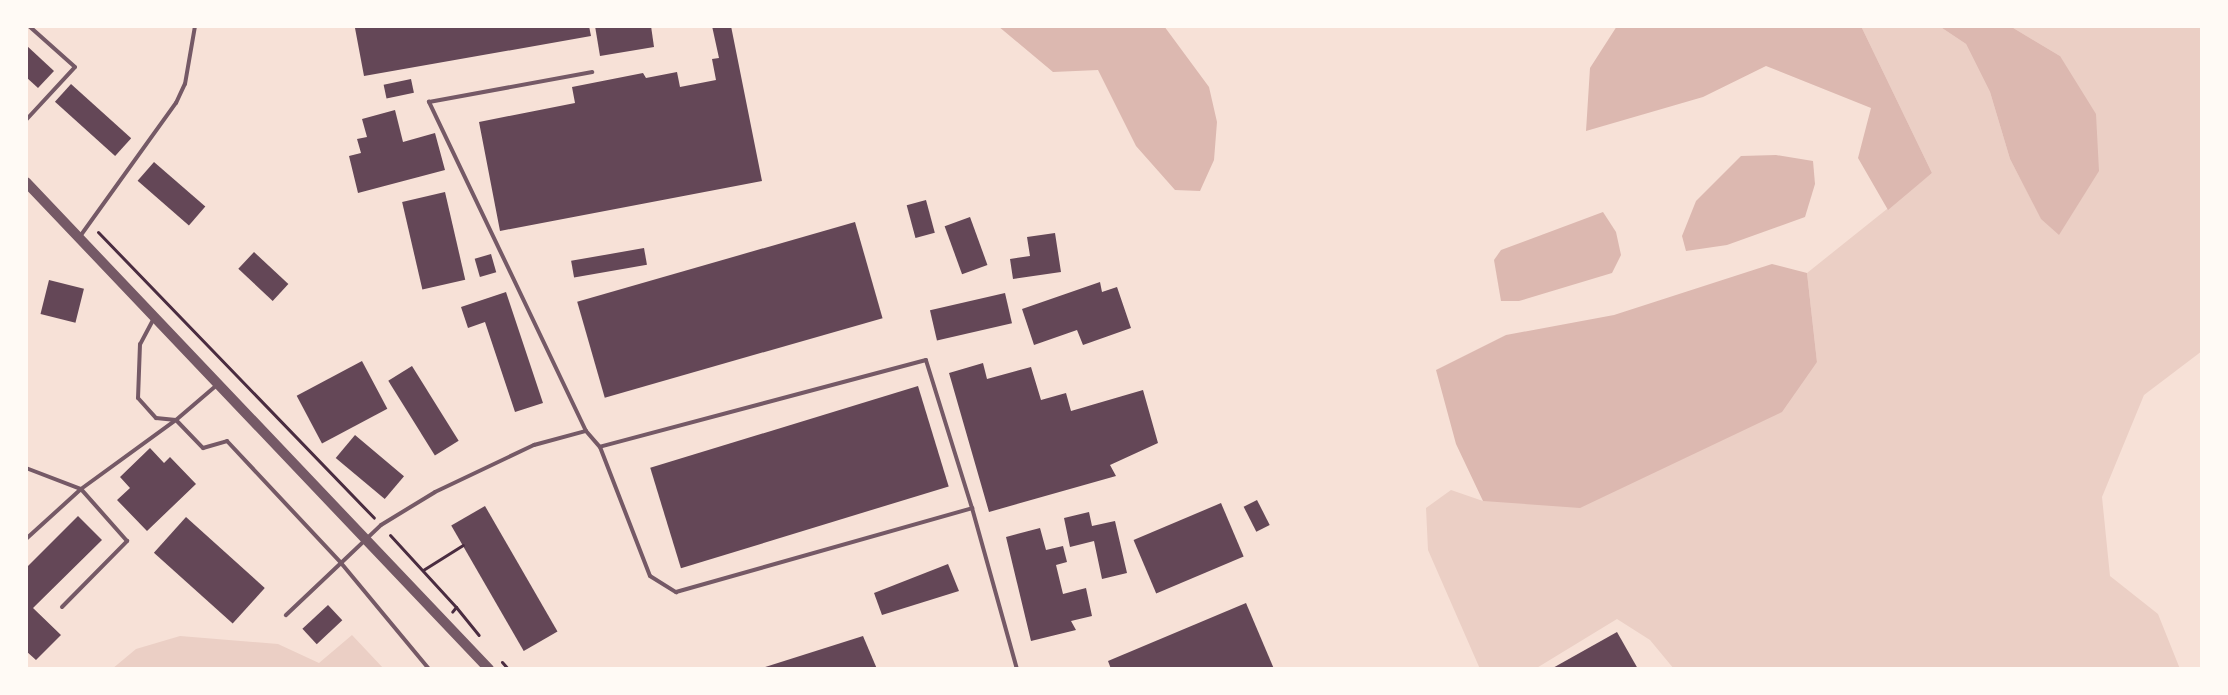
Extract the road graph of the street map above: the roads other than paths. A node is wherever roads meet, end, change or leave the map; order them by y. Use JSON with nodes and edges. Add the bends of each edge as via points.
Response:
{"nodes":[{"id":1,"x":29,"y":26,"type":"edge"},
{"id":2,"x":195,"y":26,"type":"edge"},
{"id":3,"x":592,"y":72,"type":"dead end"},
{"id":4,"x":26,"y":120,"type":"edge"},
{"id":5,"x":26,"y":182,"type":"edge"},
{"id":6,"x":80,"y":237,"type":"junction"},
{"id":7,"x":157,"y":316,"type":"junction"},
{"id":8,"x":220,"y":382,"type":"junction"},
{"id":9,"x":176,"y":420,"type":"junction"},
{"id":10,"x":586,"y":431,"type":"junction"},
{"id":11,"x":600,"y":447,"type":"junction"},
{"id":12,"x":26,"y":468,"type":"edge"},
{"id":13,"x":81,"y":489,"type":"junction"},
{"id":14,"x":972,"y":508,"type":"junction"},
{"id":15,"x":26,"y":539,"type":"edge"},
{"id":16,"x":368,"y":539,"type":"junction"},
{"id":17,"x":341,"y":563,"type":"junction"},
{"id":18,"x":62,"y":607,"type":"dead end"},
{"id":19,"x":286,"y":615,"type":"dead end"},
{"id":20,"x":429,"y":669,"type":"edge"},
{"id":21,"x":489,"y":669,"type":"edge"},
{"id":22,"x":1017,"y":669,"type":"edge"}],
"edges":[{"from":1,"to":4,"type":"lane","via":[[75,67]]},
{"from":2,"to":6,"type":"lane","via":[[185,84],[176,103]]},
{"from":3,"to":10,"type":"lane","via":[[429,102]]},
{"from":5,"to":6,"type":"street"},
{"from":6,"to":7,"type":"street"},
{"from":7,"to":8,"type":"street"},
{"from":7,"to":9,"type":"lane","via":[[140,344],[138,398],[156,418]]},
{"from":8,"to":9,"type":"lane"},
{"from":8,"to":16,"type":"street"},
{"from":9,"to":13,"type":"lane"},
{"from":9,"to":17,"type":"lane","via":[[203,448],[227,441]]},
{"from":10,"to":11,"type":"lane"},
{"from":10,"to":16,"type":"lane","via":[[482,467],[408,508]]},
{"from":11,"to":14,"type":"lane","via":[[650,576],[676,592]]},
{"from":11,"to":14,"type":"lane","via":[[926,360]]},
{"from":12,"to":13,"type":"lane"},
{"from":13,"to":15,"type":"lane"},
{"from":13,"to":18,"type":"lane","via":[[127,541]]},
{"from":14,"to":22,"type":"lane"},
{"from":16,"to":17,"type":"lane"},
{"from":16,"to":21,"type":"street"},
{"from":17,"to":19,"type":"lane"},
{"from":17,"to":20,"type":"lane"}]}
